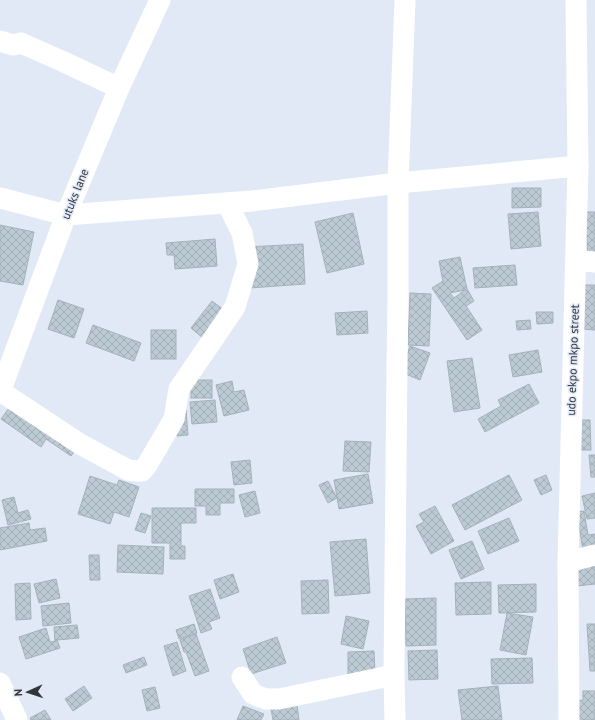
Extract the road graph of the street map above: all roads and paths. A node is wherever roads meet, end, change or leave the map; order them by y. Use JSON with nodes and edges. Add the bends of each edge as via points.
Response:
{"nodes":[{"id":1,"x":160,"y":0,"type":"edge"},
{"id":2,"x":405,"y":0,"type":"edge"},
{"id":3,"x":576,"y":0,"type":"edge"},
{"id":4,"x":0,"y":41,"type":"edge"},
{"id":5,"x":119,"y":88,"type":"junction"},
{"id":6,"x":584,"y":175,"type":"edge"},
{"id":7,"x":398,"y":183,"type":"junction"},
{"id":8,"x":0,"y":198,"type":"edge"},
{"id":9,"x":227,"y":202,"type":"junction"},
{"id":10,"x":66,"y":215,"type":"junction"},
{"id":11,"x":586,"y":261,"type":"edge"},
{"id":12,"x":0,"y":392,"type":"edge"},
{"id":13,"x":595,"y":555,"type":"edge"},
{"id":14,"x":568,"y":562,"type":"junction"},
{"id":15,"x":394,"y":675,"type":"junction"},
{"id":16,"x":242,"y":677,"type":"dead end"},
{"id":17,"x":0,"y":683,"type":"edge"},
{"id":18,"x":17,"y":720,"type":"edge"},
{"id":19,"x":395,"y":720,"type":"edge"},
{"id":20,"x":569,"y":720,"type":"edge"}],
"edges":[{"from":1,"to":5,"type":"street","name":"utuks lane"},
{"from":2,"to":7,"type":"street"},
{"from":3,"to":6,"type":"street","name":"udo ekpo mkpo street"},
{"from":4,"to":5,"type":"street","via":[[13,45],[21,43]]},
{"from":5,"to":10,"type":"street","name":"utuks lane"},
{"from":6,"to":7,"type":"street"},
{"from":6,"to":11,"type":"street","name":"udo ekpo mkpo street"},
{"from":7,"to":9,"type":"street"},
{"from":7,"to":15,"type":"street"},
{"from":8,"to":10,"type":"street"},
{"from":9,"to":10,"type":"street"},
{"from":9,"to":12,"type":"street","via":[[242,233],[248,264],[235,307],[179,389],[174,419],[142,471],[128,470],[80,444]]},
{"from":10,"to":12,"type":"street","name":"utuks lane"},
{"from":11,"to":14,"type":"street","name":"udo ekpo mkpo street"},
{"from":13,"to":14,"type":"street"},
{"from":14,"to":20,"type":"street","name":"udo ekpo mkpo street"},
{"from":15,"to":16,"type":"street","via":[[279,699],[266,699],[253,694]]},
{"from":15,"to":19,"type":"street"},
{"from":17,"to":18,"type":"street"}]}
